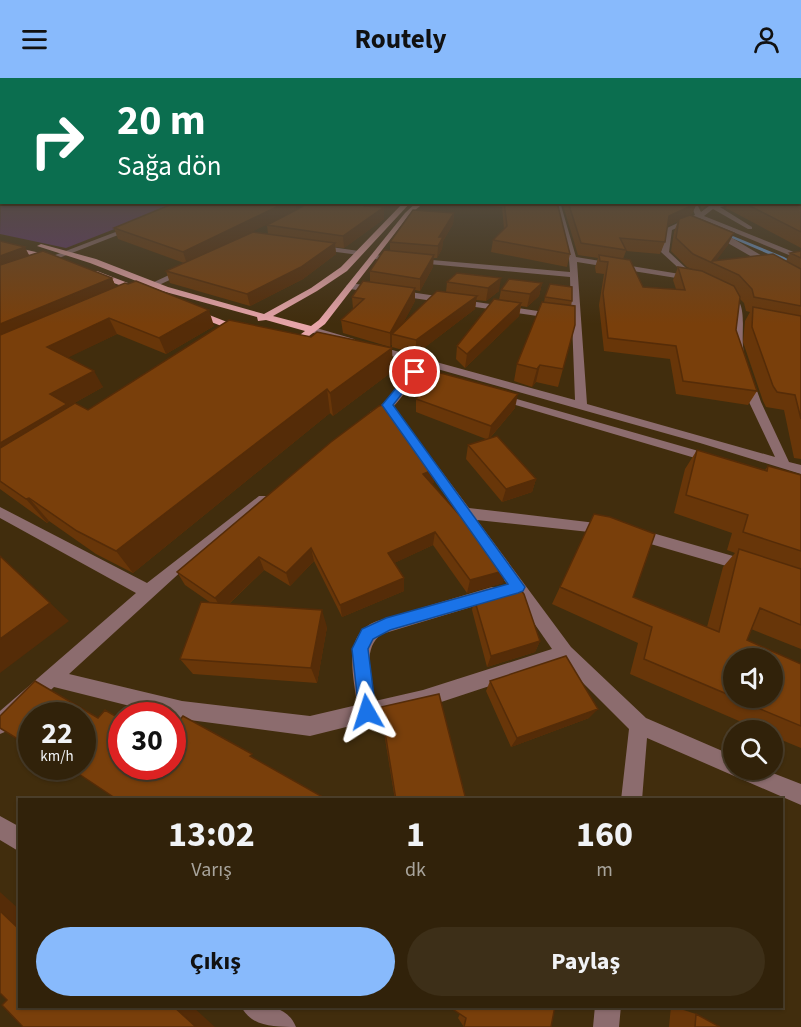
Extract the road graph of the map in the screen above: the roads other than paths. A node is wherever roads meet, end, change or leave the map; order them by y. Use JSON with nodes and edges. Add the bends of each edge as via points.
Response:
{"nodes":[{"id":1,"x":113,"y":235,"type":"edge"},
{"id":2,"x":376,"y":235,"type":"edge"},
{"id":3,"x":391,"y":235,"type":"edge"},
{"id":4,"x":566,"y":235,"type":"edge"},
{"id":5,"x":668,"y":235,"type":"edge"},
{"id":6,"x":716,"y":235,"type":"edge"},
{"id":7,"x":744,"y":235,"type":"edge"},
{"id":8,"x":762,"y":235,"type":"edge"},
{"id":9,"x":0,"y":238,"type":"edge"},
{"id":10,"x":0,"y":246,"type":"edge"},
{"id":11,"x":312,"y":247,"type":"edge"},
{"id":12,"x":66,"y":253,"type":"junction"},
{"id":13,"x":359,"y":253,"type":"junction"},
{"id":14,"x":374,"y":257,"type":"junction"},
{"id":15,"x":53,"y":258,"type":"junction"},
{"id":16,"x":801,"y":258,"type":"edge"},
{"id":17,"x":573,"y":259,"type":"junction"},
{"id":18,"x":78,"y":267,"type":"edge"},
{"id":19,"x":195,"y":267,"type":"edge"},
{"id":20,"x":89,"y":271,"type":"edge"},
{"id":21,"x":574,"y":275,"type":"junction"},
{"id":22,"x":0,"y":279,"type":"edge"},
{"id":23,"x":701,"y":280,"type":"junction"},
{"id":24,"x":801,"y":282,"type":"edge"},
{"id":25,"x":155,"y":285,"type":"junction"},
{"id":26,"x":350,"y":286,"type":"junction"},
{"id":27,"x":142,"y":290,"type":"junction"},
{"id":28,"x":132,"y":294,"type":"edge"},
{"id":29,"x":161,"y":298,"type":"edge"},
{"id":30,"x":180,"y":307,"type":"edge"},
{"id":31,"x":740,"y":315,"type":"junction"},
{"id":32,"x":264,"y":317,"type":"junction"},
{"id":33,"x":576,"y":318,"type":"junction"},
{"id":34,"x":751,"y":318,"type":"edge"},
{"id":35,"x":313,"y":330,"type":"junction"},
{"id":36,"x":287,"y":343,"type":"joint"},
{"id":37,"x":314,"y":349,"type":"edge"},
{"id":38,"x":369,"y":360,"type":"edge"},
{"id":39,"x":415,"y":372,"type":"junction"},
{"id":40,"x":470,"y":388,"type":"edge"},
{"id":41,"x":492,"y":395,"type":"edge"},
{"id":42,"x":388,"y":405,"type":"junction"},
{"id":43,"x":581,"y":406,"type":"junction"},
{"id":44,"x":400,"y":423,"type":"edge"},
{"id":45,"x":359,"y":426,"type":"edge"},
{"id":46,"x":413,"y":441,"type":"edge"},
{"id":47,"x":725,"y":463,"type":"edge"},
{"id":48,"x":784,"y":464,"type":"junction"},
{"id":49,"x":801,"y":470,"type":"edge"},
{"id":50,"x":274,"y":491,"type":"edge"},
{"id":51,"x":0,"y":512,"type":"edge"},
{"id":52,"x":465,"y":513,"type":"junction"},
{"id":53,"x":757,"y":569,"type":"edge"},
{"id":54,"x":518,"y":587,"type":"junction"},
{"id":55,"x":149,"y":592,"type":"junction"},
{"id":56,"x":565,"y":652,"type":"junction"},
{"id":57,"x":51,"y":678,"type":"junction"},
{"id":58,"x":367,"y":712,"type":"junction"},
{"id":59,"x":0,"y":724,"type":"edge"},
{"id":60,"x":639,"y":725,"type":"junction"},
{"id":61,"x":723,"y":761,"type":"edge"},
{"id":62,"x":766,"y":780,"type":"edge"},
{"id":63,"x":801,"y":795,"type":"edge"},
{"id":64,"x":631,"y":798,"type":"edge"},
{"id":65,"x":0,"y":827,"type":"edge"},
{"id":66,"x":18,"y":840,"type":"edge"},
{"id":67,"x":257,"y":1008,"type":"edge"},
{"id":68,"x":608,"y":1008,"type":"edge"},
{"id":69,"x":283,"y":1027,"type":"edge"},
{"id":70,"x":606,"y":1027,"type":"edge"}],
"edges":[{"from":1,"to":12,"type":"street"},
{"from":2,"to":13,"type":"main road"},
{"from":3,"to":14,"type":"main road"},
{"from":4,"to":17,"type":"street"},
{"from":5,"to":23,"type":"street","via":[[665,252],[684,271]]},
{"from":6,"to":24,"type":"street"},
{"from":7,"to":16,"type":"street"},
{"from":8,"to":16,"type":"street"},
{"from":9,"to":12,"type":"main road"},
{"from":10,"to":15,"type":"main road"},
{"from":11,"to":13,"type":"street"},
{"from":12,"to":15,"type":"street"},
{"from":12,"to":25,"type":"main road"},
{"from":13,"to":32,"type":"main road","via":[[316,290]]},
{"from":14,"to":21,"type":"street"},
{"from":14,"to":26,"type":"main road"},
{"from":15,"to":18,"type":"main road"},
{"from":15,"to":22,"type":"street"},
{"from":17,"to":21,"type":"street"},
{"from":17,"to":23,"type":"street"},
{"from":19,"to":25,"type":"street"},
{"from":20,"to":27,"type":"main road"},
{"from":21,"to":33,"type":"street"},
{"from":23,"to":31,"type":"street","via":[[732,295]]},
{"from":25,"to":27,"type":"street"},
{"from":25,"to":32,"type":"main road"},
{"from":26,"to":33,"type":"street"},
{"from":26,"to":35,"type":"main road"},
{"from":27,"to":28,"type":"street"},
{"from":27,"to":29,"type":"main road"},
{"from":30,"to":32,"type":"main road","via":[[241,334]]},
{"from":31,"to":34,"type":"street"},
{"from":31,"to":48,"type":"street","via":[[736,342],[755,402]]},
{"from":32,"to":35,"type":"main road"},
{"from":33,"to":43,"type":"street"},
{"from":35,"to":36,"type":"main road"},
{"from":35,"to":43,"type":"street"},
{"from":36,"to":37,"type":"street"},
{"from":38,"to":39,"type":"street"},
{"from":39,"to":40,"type":"street"},
{"from":39,"to":42,"type":"street"},
{"from":41,"to":47,"type":"street"},
{"from":42,"to":44,"type":"street"},
{"from":42,"to":45,"type":"street"},
{"from":43,"to":48,"type":"street"},
{"from":46,"to":52,"type":"street"},
{"from":48,"to":49,"type":"street"},
{"from":50,"to":55,"type":"street"},
{"from":51,"to":55,"type":"street"},
{"from":52,"to":53,"type":"street","via":[[598,527],[666,541]]},
{"from":52,"to":54,"type":"street"},
{"from":54,"to":56,"type":"street"},
{"from":54,"to":58,"type":"street","via":[[386,625],[368,634],[360,649]]},
{"from":55,"to":57,"type":"street"},
{"from":56,"to":58,"type":"street","via":[[423,699]]},
{"from":56,"to":60,"type":"street"},
{"from":57,"to":58,"type":"street","via":[[182,710],[310,726]]},
{"from":57,"to":59,"type":"street"},
{"from":60,"to":61,"type":"street"},
{"from":60,"to":64,"type":"street"},
{"from":62,"to":63,"type":"street"},
{"from":65,"to":66,"type":"street"},
{"from":67,"to":69,"type":"street"},
{"from":68,"to":70,"type":"street"}]}
